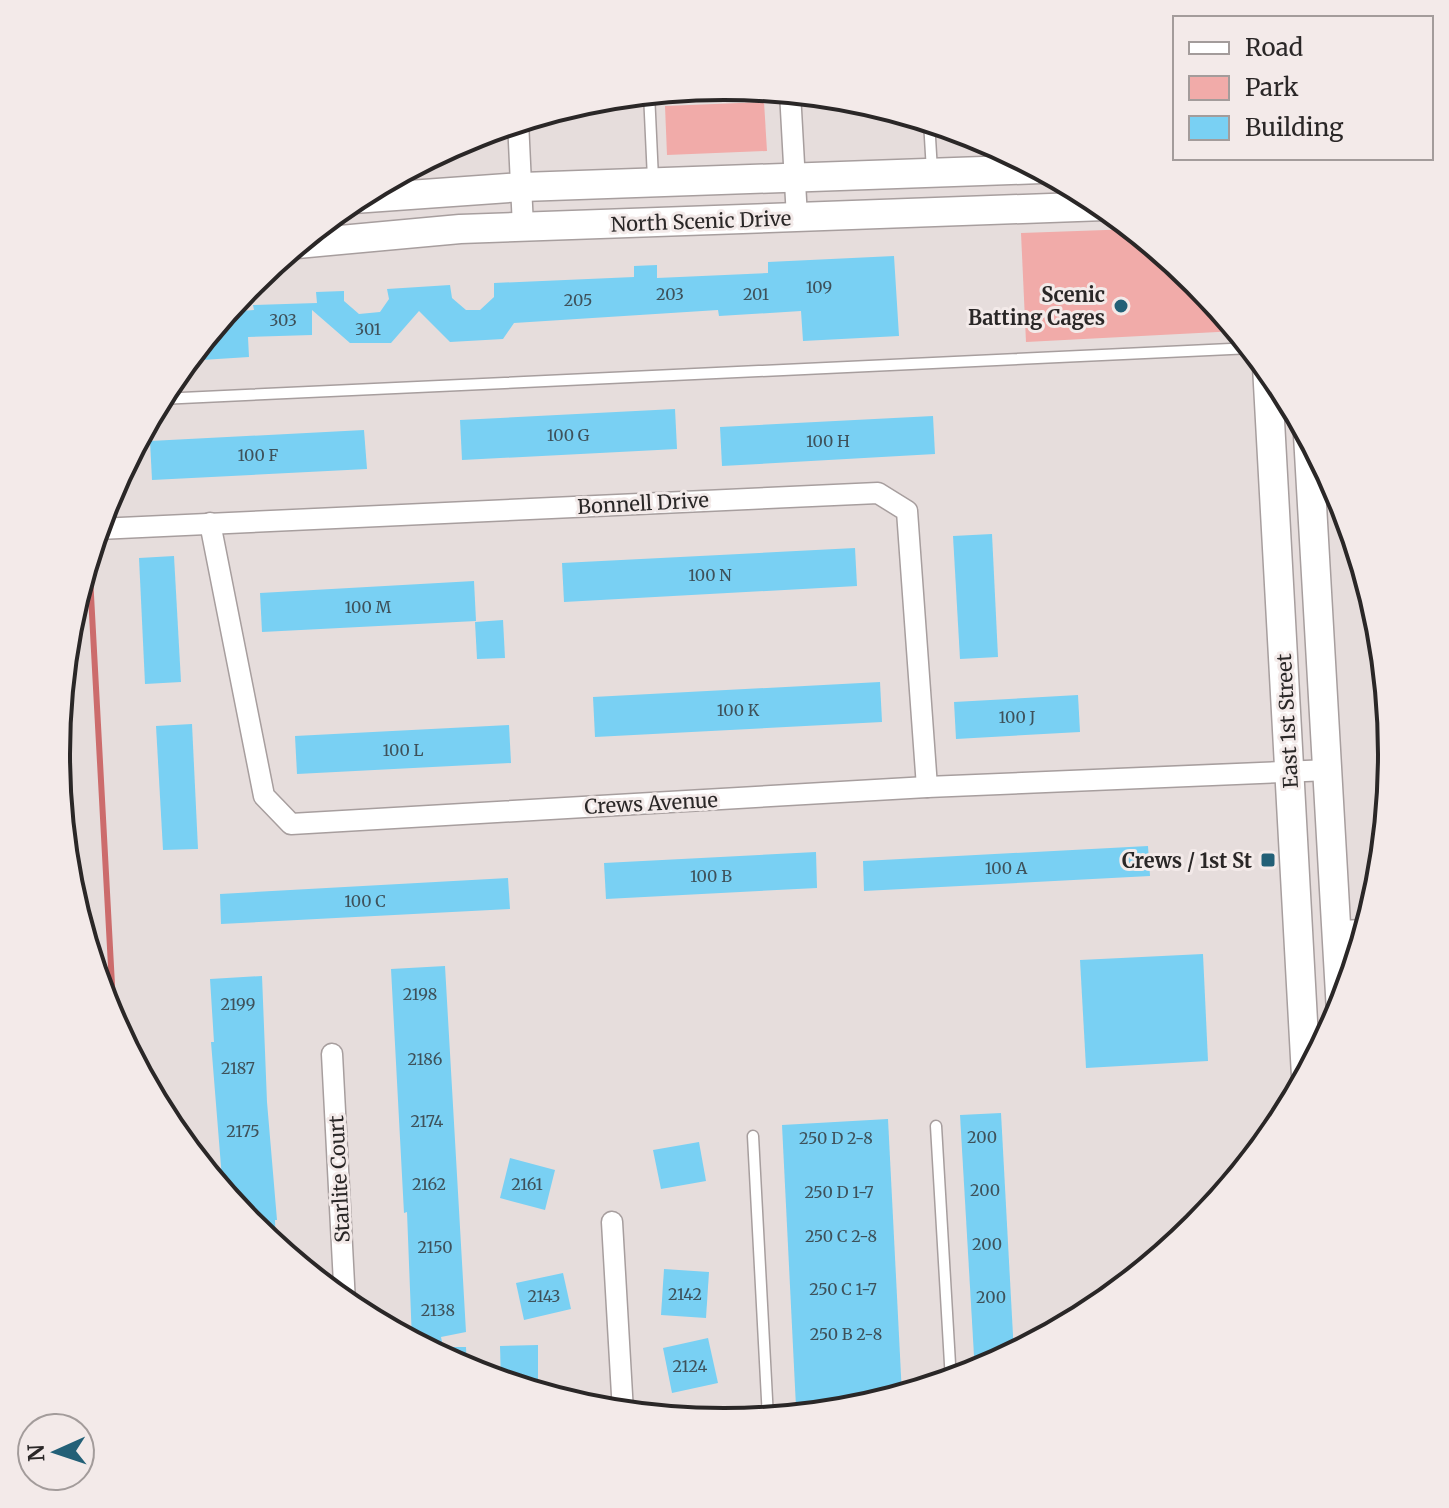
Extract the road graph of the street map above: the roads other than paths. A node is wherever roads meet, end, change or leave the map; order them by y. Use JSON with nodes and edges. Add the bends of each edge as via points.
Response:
{"nodes":[{"id":1,"x":791,"y":103,"type":"edge"},
{"id":2,"x":649,"y":104,"type":"edge"},
{"id":3,"x":930,"y":132,"type":"edge"},
{"id":4,"x":519,"y":133,"type":"edge"},
{"id":5,"x":1019,"y":170,"type":"edge"},
{"id":6,"x":932,"y":173,"type":"junction"},
{"id":7,"x":795,"y":178,"type":"junction"},
{"id":8,"x":653,"y":183,"type":"junction"},
{"id":9,"x":522,"y":187,"type":"junction"},
{"id":10,"x":393,"y":190,"type":"edge"},
{"id":11,"x":1083,"y":207,"type":"edge"},
{"id":12,"x":797,"y":218,"type":"junction"},
{"id":13,"x":523,"y":227,"type":"junction"},
{"id":14,"x":317,"y":242,"type":"edge"},
{"id":15,"x":1238,"y":349,"type":"edge"},
{"id":16,"x":1268,"y":389,"type":"edge"},
{"id":17,"x":175,"y":398,"type":"edge"},
{"id":18,"x":1310,"y":461,"type":"edge"},
{"id":19,"x":210,"y":523,"type":"junction"},
{"id":20,"x":111,"y":528,"type":"edge"},
{"id":21,"x":1329,"y":770,"type":"junction"},
{"id":22,"x":1289,"y":773,"type":"junction"},
{"id":23,"x":927,"y":787,"type":"junction"},
{"id":24,"x":1355,"y":930,"type":"edge"},
{"id":25,"x":1336,"y":931,"type":"junction"},
{"id":26,"x":1339,"y":978,"type":"edge"},
{"id":27,"x":332,"y":1054,"type":"dead end"},
{"id":28,"x":1305,"y":1056,"type":"edge"},
{"id":29,"x":936,"y":1126,"type":"dead end"},
{"id":30,"x":753,"y":1136,"type":"dead end"},
{"id":31,"x":612,"y":1222,"type":"dead end"},
{"id":32,"x":344,"y":1286,"type":"edge"},
{"id":33,"x":950,"y":1368,"type":"edge"},
{"id":34,"x":622,"y":1400,"type":"edge"},
{"id":35,"x":767,"y":1407,"type":"edge"}],
"edges":[{"from":1,"to":7,"type":"street"},
{"from":2,"to":8,"type":"lane"},
{"from":3,"to":6,"type":"lane"},
{"from":4,"to":9,"type":"street"},
{"from":5,"to":6,"type":"main road","name":"North Scenic Drive"},
{"from":6,"to":7,"type":"main road","name":"North Scenic Drive"},
{"from":7,"to":8,"type":"main road","name":"North Scenic Drive"},
{"from":7,"to":12,"type":"street"},
{"from":8,"to":9,"type":"main road","name":"North Scenic Drive"},
{"from":9,"to":10,"type":"main road","name":"North Scenic Drive"},
{"from":9,"to":13,"type":"street"},
{"from":11,"to":12,"type":"main road","name":"North Scenic Drive"},
{"from":12,"to":13,"type":"main road","name":"North Scenic Drive"},
{"from":13,"to":14,"type":"main road","name":"North Scenic Drive"},
{"from":15,"to":17,"type":"lane"},
{"from":16,"to":22,"type":"main road","name":"East 1st Street"},
{"from":18,"to":21,"type":"main road","name":"East 1st Street"},
{"from":19,"to":20,"type":"street","name":"Bonnell Drive"},
{"from":19,"to":23,"type":"street","name":"Crews Avenue","via":[[264,796],[291,824]]},
{"from":19,"to":23,"type":"street","name":"Bonnell Drive","via":[[878,493],[907,511]]},
{"from":21,"to":22,"type":"street","name":"Crews Avenue"},
{"from":21,"to":25,"type":"main road","name":"East 1st Street"},
{"from":22,"to":23,"type":"street","name":"Crews Avenue"},
{"from":22,"to":28,"type":"main road","name":"East 1st Street"},
{"from":24,"to":25,"type":"street"},
{"from":25,"to":26,"type":"main road","name":"East 1st Street"},
{"from":27,"to":32,"type":"street","name":"Starlite Court"},
{"from":29,"to":33,"type":"lane"},
{"from":30,"to":35,"type":"lane"},
{"from":31,"to":34,"type":"street"}]}
